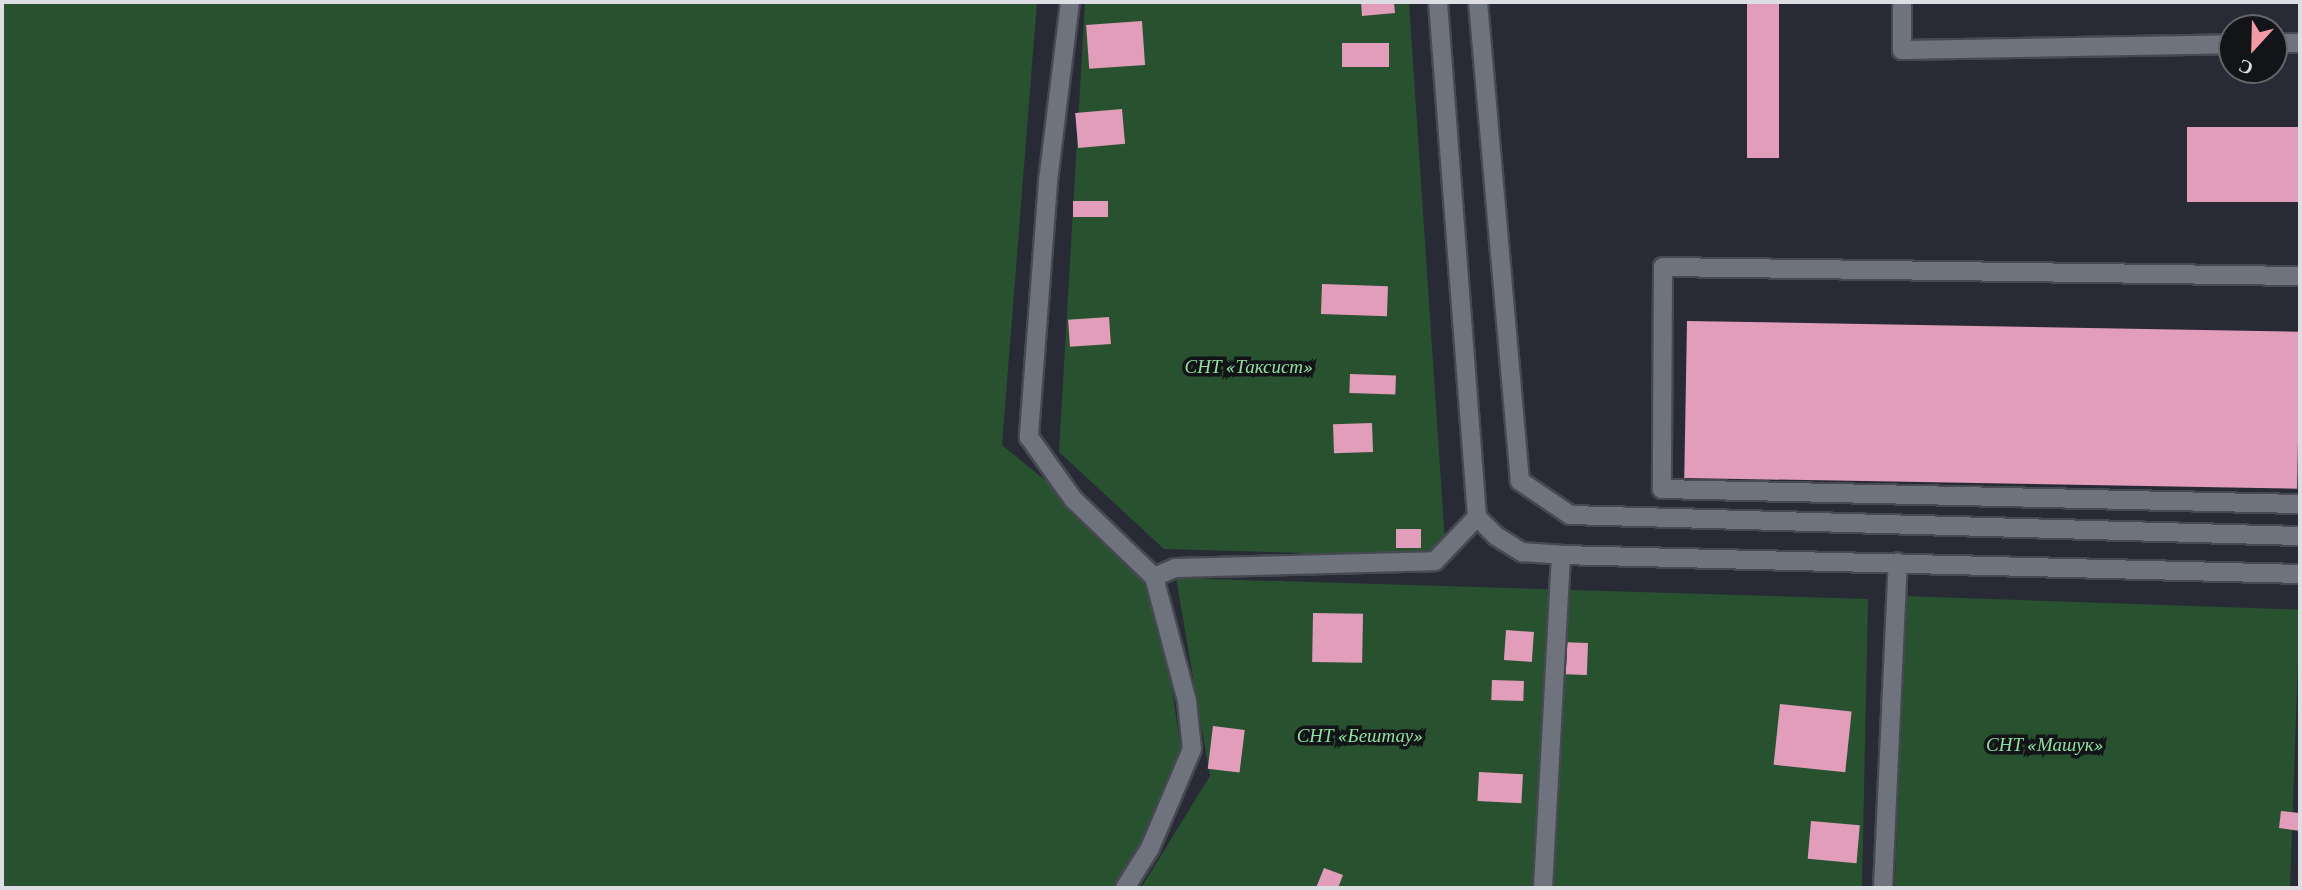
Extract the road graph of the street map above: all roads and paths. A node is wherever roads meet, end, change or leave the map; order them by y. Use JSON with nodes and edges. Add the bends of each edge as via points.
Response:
{"nodes":[{"id":1,"x":1070,"y":2,"type":"edge"},
{"id":2,"x":1438,"y":2,"type":"edge"},
{"id":3,"x":1478,"y":2,"type":"edge"},
{"id":4,"x":1902,"y":2,"type":"edge"},
{"id":5,"x":2218,"y":44,"type":"edge"},
{"id":6,"x":2300,"y":276,"type":"edge"},
{"id":7,"x":2300,"y":504,"type":"edge"},
{"id":8,"x":1477,"y":517,"type":"junction"},
{"id":9,"x":2300,"y":536,"type":"edge"},
{"id":10,"x":1561,"y":555,"type":"junction"},
{"id":11,"x":1898,"y":562,"type":"junction"},
{"id":12,"x":2300,"y":574,"type":"edge"},
{"id":13,"x":1154,"y":577,"type":"junction"},
{"id":14,"x":1125,"y":888,"type":"edge"},
{"id":15,"x":1543,"y":888,"type":"edge"},
{"id":16,"x":1883,"y":888,"type":"edge"}],
"edges":[{"from":1,"to":13,"type":"street","via":[[1048,182],[1029,436],[1073,499]]},
{"from":2,"to":8,"type":"street"},
{"from":3,"to":9,"type":"street","via":[[1520,481],[1570,515]]},
{"from":4,"to":5,"type":"street","via":[[1902,50]]},
{"from":6,"to":7,"type":"street","via":[[1663,267],[1661,489]]},
{"from":8,"to":10,"type":"street","via":[[1522,552]]},
{"from":8,"to":13,"type":"street","via":[[1435,561],[1175,568]]},
{"from":10,"to":11,"type":"street"},
{"from":10,"to":15,"type":"street"},
{"from":11,"to":12,"type":"street"},
{"from":11,"to":16,"type":"street"},
{"from":13,"to":14,"type":"street","via":[[1186,701],[1192,750],[1150,848]]}]}
